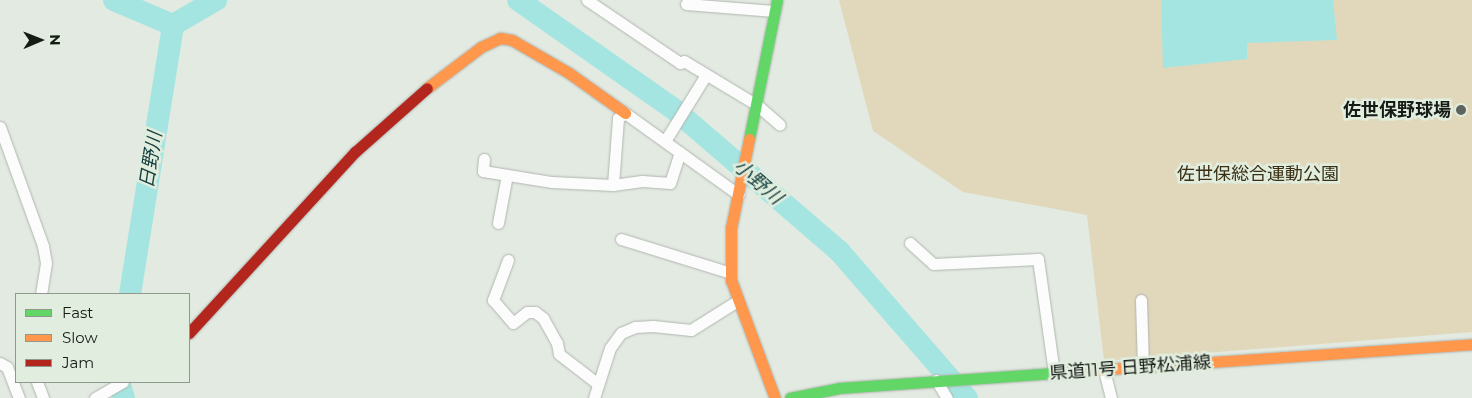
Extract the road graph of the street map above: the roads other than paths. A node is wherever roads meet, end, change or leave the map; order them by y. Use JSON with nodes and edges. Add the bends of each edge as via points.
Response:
{"nodes":[{"id":1,"x":587,"y":0,"type":"edge"},
{"id":2,"x":686,"y":4,"type":"dead end"},
{"id":3,"x":776,"y":6,"type":"edge"},
{"id":4,"x":706,"y":75,"type":"junction"},
{"id":5,"x":756,"y":109,"type":"junction"},
{"id":6,"x":625,"y":113,"type":"junction"},
{"id":7,"x":780,"y":125,"type":"dead end"},
{"id":8,"x":0,"y":127,"type":"edge"},
{"id":9,"x":665,"y":141,"type":"junction"},
{"id":10,"x":680,"y":152,"type":"junction"},
{"id":11,"x":484,"y":159,"type":"dead end"},
{"id":12,"x":507,"y":175,"type":"junction"},
{"id":13,"x":613,"y":185,"type":"junction"},
{"id":14,"x":740,"y":191,"type":"junction"},
{"id":15,"x":498,"y":223,"type":"dead end"},
{"id":16,"x":621,"y":239,"type":"dead end"},
{"id":17,"x":910,"y":243,"type":"dead end"},
{"id":18,"x":508,"y":260,"type":"dead end"},
{"id":19,"x":731,"y":273,"type":"junction"},
{"id":20,"x":41,"y":293,"type":"edge"},
{"id":21,"x":1141,"y":300,"type":"dead end"},
{"id":22,"x":737,"y":301,"type":"junction"},
{"id":23,"x":190,"y":332,"type":"edge"},
{"id":24,"x":1472,"y":344,"type":"edge"},
{"id":25,"x":0,"y":363,"type":"edge"},
{"id":26,"x":1143,"y":367,"type":"junction"},
{"id":27,"x":1104,"y":370,"type":"junction"},
{"id":28,"x":1054,"y":373,"type":"junction"},
{"id":29,"x":936,"y":380,"type":"junction"},
{"id":30,"x":37,"y":383,"type":"edge"},
{"id":31,"x":121,"y":383,"type":"edge"},
{"id":32,"x":598,"y":384,"type":"junction"},
{"id":33,"x":19,"y":398,"type":"edge"},
{"id":34,"x":43,"y":398,"type":"edge"},
{"id":35,"x":95,"y":398,"type":"edge"},
{"id":36,"x":594,"y":398,"type":"edge"},
{"id":37,"x":774,"y":398,"type":"edge"},
{"id":38,"x":790,"y":398,"type":"edge"},
{"id":39,"x":947,"y":398,"type":"edge"},
{"id":40,"x":1111,"y":398,"type":"edge"}],
"edges":[{"from":1,"to":4,"type":"street","via":[[680,62],[684,61]]},
{"from":2,"to":3,"type":"street"},
{"from":3,"to":5,"type":"street"},
{"from":4,"to":5,"type":"street"},
{"from":4,"to":9,"type":"street"},
{"from":5,"to":7,"type":"street"},
{"from":5,"to":14,"type":"street"},
{"from":6,"to":9,"type":"street"},
{"from":6,"to":13,"type":"street","via":[[618,118]]},
{"from":6,"to":23,"type":"street","via":[[569,73],[512,40],[500,38],[481,47],[437,79],[355,152]]},
{"from":8,"to":20,"type":"street","via":[[43,246],[46,263]]},
{"from":9,"to":10,"type":"street"},
{"from":10,"to":13,"type":"street","via":[[670,183],[642,181]]},
{"from":10,"to":14,"type":"street"},
{"from":11,"to":12,"type":"street","via":[[483,171]]},
{"from":12,"to":13,"type":"street","via":[[552,182]]},
{"from":12,"to":15,"type":"street"},
{"from":14,"to":19,"type":"street","via":[[731,228]]},
{"from":16,"to":19,"type":"street"},
{"from":17,"to":28,"type":"street","via":[[933,264],[1038,259]]},
{"from":18,"to":32,"type":"street","via":[[493,300],[512,323],[527,312],[535,312],[543,318],[557,343],[559,354]]},
{"from":19,"to":22,"type":"street"},
{"from":21,"to":26,"type":"street"},
{"from":22,"to":32,"type":"street","via":[[691,330],[635,326],[621,332],[610,348]]},
{"from":22,"to":37,"type":"street"},
{"from":24,"to":26,"type":"street","name":"県道11号 日野松浦線"},
{"from":25,"to":33,"type":"street","via":[[7,367]]},
{"from":26,"to":27,"type":"street","name":"県道11号 日野松浦線"},
{"from":27,"to":28,"type":"street","name":"県道11号 日野松浦線"},
{"from":27,"to":40,"type":"street"},
{"from":28,"to":29,"type":"street","name":"県道11号 日野松浦線"},
{"from":29,"to":38,"type":"street","name":"県道11号 日野松浦線","via":[[839,388]]},
{"from":29,"to":39,"type":"street"},
{"from":30,"to":34,"type":"street"},
{"from":31,"to":35,"type":"street"},
{"from":32,"to":36,"type":"street"}]}
